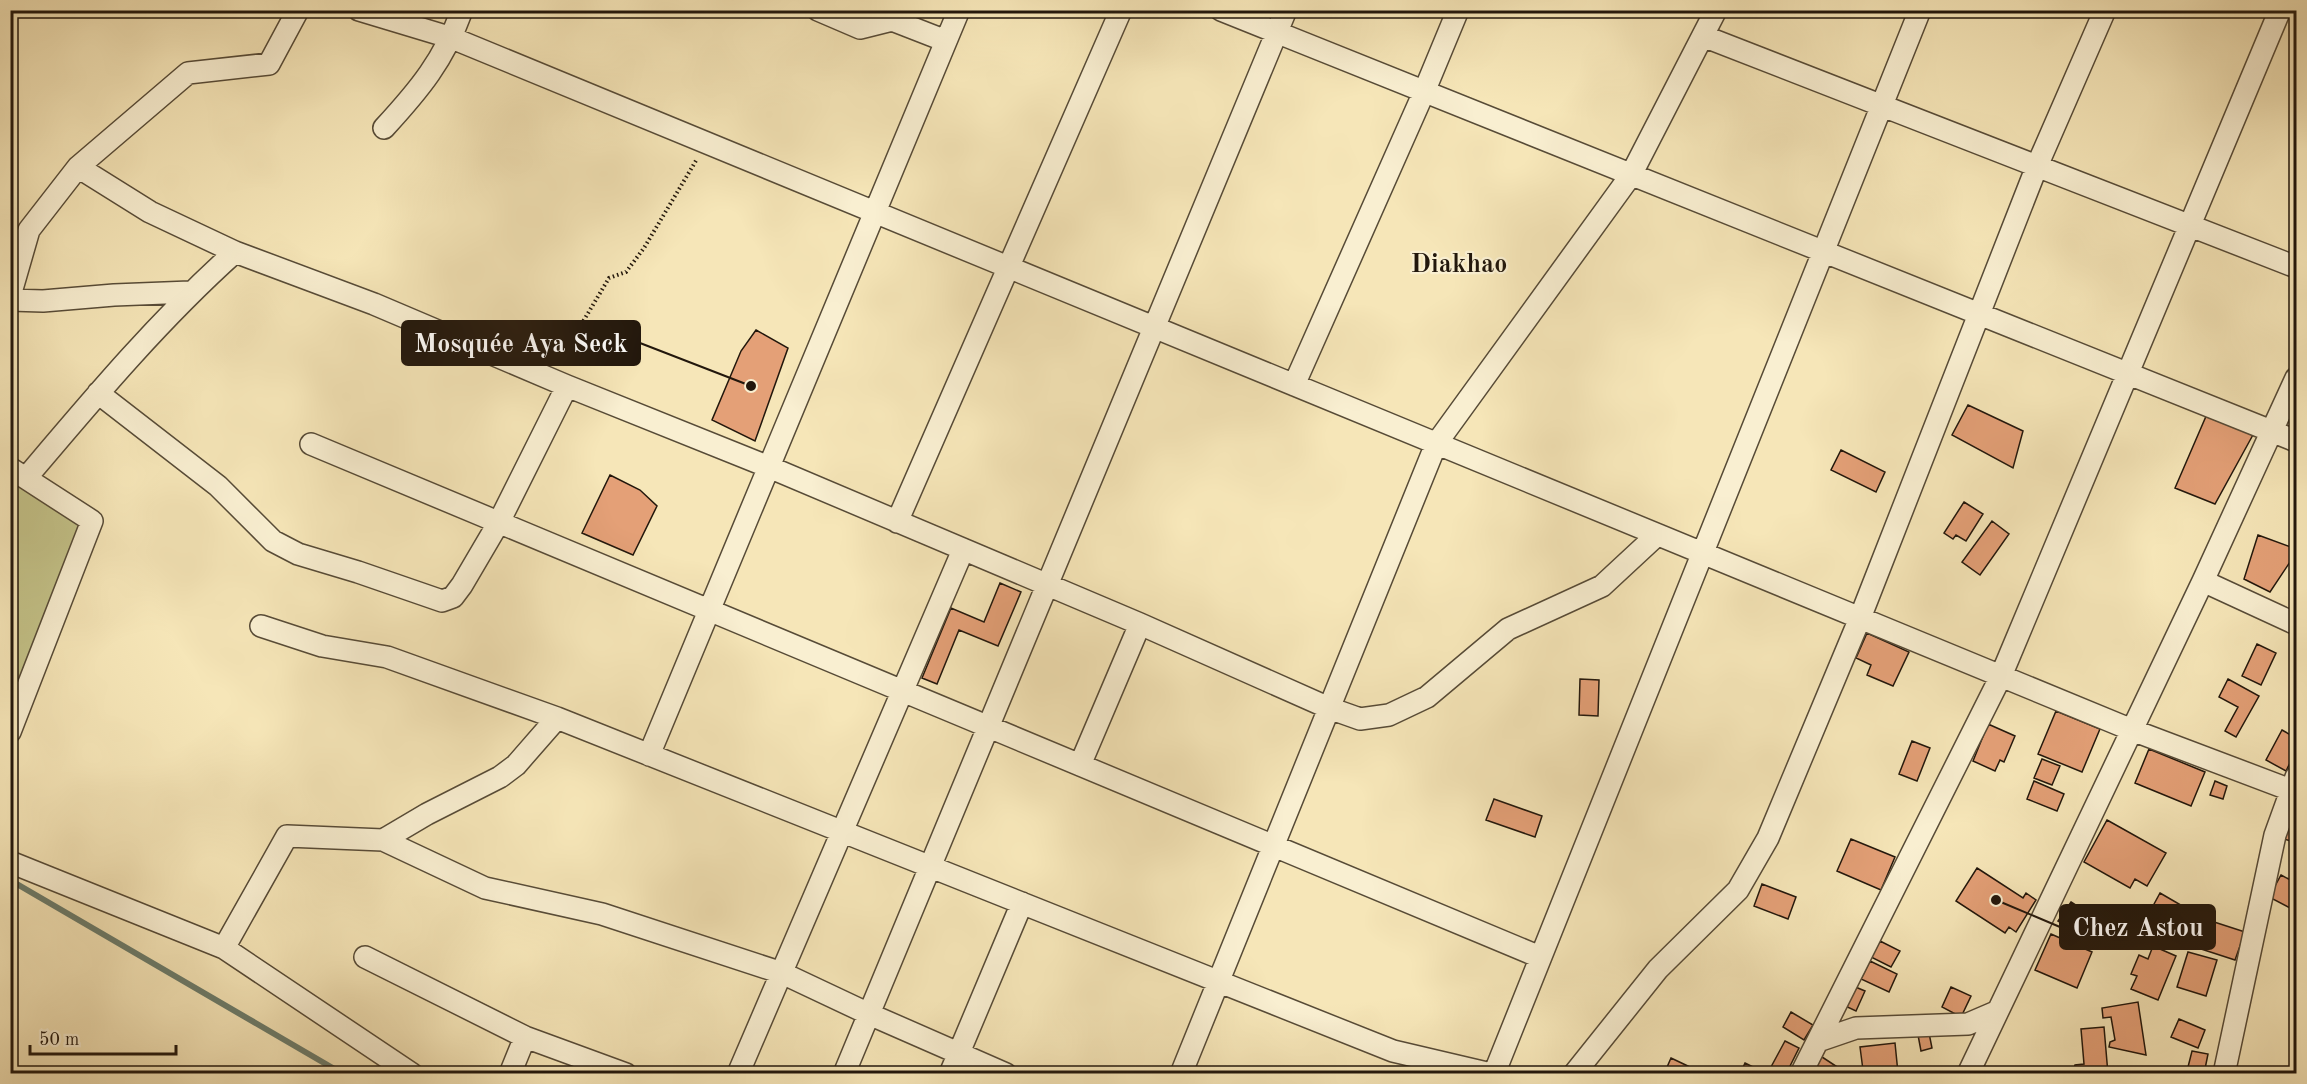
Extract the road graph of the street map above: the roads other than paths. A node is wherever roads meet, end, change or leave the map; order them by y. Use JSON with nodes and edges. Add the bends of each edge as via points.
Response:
{"nodes":[{"id":1,"x":298,"y":10,"type":"edge"},
{"id":2,"x":359,"y":10,"type":"edge"},
{"id":3,"x":462,"y":10,"type":"edge"},
{"id":4,"x":818,"y":10,"type":"edge"},
{"id":5,"x":959,"y":10,"type":"edge"},
{"id":6,"x":1120,"y":10,"type":"edge"},
{"id":7,"x":1221,"y":10,"type":"edge"},
{"id":8,"x":1286,"y":10,"type":"edge"},
{"id":9,"x":1458,"y":10,"type":"edge"},
{"id":10,"x":1716,"y":10,"type":"edge"},
{"id":11,"x":1920,"y":10,"type":"edge"},
{"id":12,"x":2105,"y":10,"type":"edge"},
{"id":13,"x":2280,"y":10,"type":"edge"},
{"id":14,"x":1277,"y":33,"type":"junction"},
{"id":15,"x":1703,"y":36,"type":"junction"},
{"id":16,"x":452,"y":38,"type":"junction"},
{"id":17,"x":946,"y":41,"type":"junction"},
{"id":18,"x":1424,"y":92,"type":"junction"},
{"id":19,"x":1882,"y":106,"type":"junction"},
{"id":20,"x":384,"y":128,"type":"dead end"},
{"id":21,"x":78,"y":166,"type":"junction"},
{"id":22,"x":2037,"y":166,"type":"junction"},
{"id":23,"x":1631,"y":175,"type":"junction"},
{"id":24,"x":875,"y":213,"type":"junction"},
{"id":25,"x":2189,"y":225,"type":"junction"},
{"id":26,"x":235,"y":252,"type":"junction"},
{"id":27,"x":1823,"y":252,"type":"junction"},
{"id":28,"x":2296,"y":267,"type":"edge"},
{"id":29,"x":1009,"y":268,"type":"junction"},
{"id":30,"x":190,"y":292,"type":"junction"},
{"id":31,"x":10,"y":298,"type":"edge"},
{"id":32,"x":1979,"y":314,"type":"junction"},
{"id":33,"x":1155,"y":328,"type":"junction"},
{"id":34,"x":2128,"y":374,"type":"junction"},
{"id":35,"x":2296,"y":378,"type":"edge"},
{"id":36,"x":561,"y":383,"type":"junction"},
{"id":37,"x":1294,"y":385,"type":"junction"},
{"id":38,"x":98,"y":393,"type":"junction"},
{"id":39,"x":2272,"y":431,"type":"junction"},
{"id":40,"x":2296,"y":441,"type":"edge"},
{"id":41,"x":311,"y":444,"type":"dead end"},
{"id":42,"x":1436,"y":444,"type":"junction"},
{"id":43,"x":769,"y":467,"type":"junction"},
{"id":44,"x":18,"y":473,"type":"edge"},
{"id":45,"x":499,"y":522,"type":"junction"},
{"id":46,"x":897,"y":522,"type":"junction"},
{"id":47,"x":1656,"y":534,"type":"junction"},
{"id":48,"x":963,"y":550,"type":"junction"},
{"id":49,"x":1702,"y":553,"type":"junction"},
{"id":50,"x":2203,"y":581,"type":"junction"},
{"id":51,"x":1047,"y":585,"type":"junction"},
{"id":52,"x":709,"y":610,"type":"junction"},
{"id":53,"x":1860,"y":618,"type":"junction"},
{"id":54,"x":1140,"y":624,"type":"junction"},
{"id":55,"x":2296,"y":624,"type":"edge"},
{"id":56,"x":261,"y":626,"type":"dead end"},
{"id":57,"x":2001,"y":676,"type":"junction"},
{"id":58,"x":902,"y":691,"type":"junction"},
{"id":59,"x":1329,"y":708,"type":"junction"},
{"id":60,"x":557,"y":718,"type":"junction"},
{"id":61,"x":988,"y":727,"type":"junction"},
{"id":62,"x":2132,"y":730,"type":"junction"},
{"id":63,"x":10,"y":732,"type":"edge"},
{"id":64,"x":649,"y":755,"type":"junction"},
{"id":65,"x":1080,"y":765,"type":"junction"},
{"id":66,"x":2294,"y":786,"type":"edge"},
{"id":67,"x":843,"y":831,"type":"junction"},
{"id":68,"x":383,"y":840,"type":"junction"},
{"id":69,"x":1273,"y":846,"type":"junction"},
{"id":70,"x":10,"y":862,"type":"edge"},
{"id":71,"x":930,"y":866,"type":"junction"},
{"id":72,"x":1022,"y":903,"type":"junction"},
{"id":73,"x":224,"y":948,"type":"junction"},
{"id":74,"x":365,"y":957,"type":"dead end"},
{"id":75,"x":1540,"y":957,"type":"junction"},
{"id":76,"x":782,"y":973,"type":"junction"},
{"id":77,"x":1218,"y":981,"type":"junction"},
{"id":78,"x":1996,"y":1012,"type":"junction"},
{"id":79,"x":869,"y":1014,"type":"junction"},
{"id":80,"x":525,"y":1037,"type":"junction"},
{"id":81,"x":1818,"y":1041,"type":"junction"},
{"id":82,"x":958,"y":1053,"type":"junction"},
{"id":83,"x":412,"y":1074,"type":"edge"},
{"id":84,"x":510,"y":1074,"type":"edge"},
{"id":85,"x":626,"y":1074,"type":"edge"},
{"id":86,"x":738,"y":1074,"type":"edge"},
{"id":87,"x":844,"y":1074,"type":"edge"},
{"id":88,"x":950,"y":1074,"type":"edge"},
{"id":89,"x":1006,"y":1074,"type":"edge"},
{"id":90,"x":1181,"y":1074,"type":"edge"},
{"id":91,"x":1493,"y":1074,"type":"edge"},
{"id":92,"x":1574,"y":1074,"type":"edge"},
{"id":93,"x":1801,"y":1074,"type":"edge"},
{"id":94,"x":1968,"y":1074,"type":"edge"},
{"id":95,"x":2224,"y":1074,"type":"edge"}],
"edges":[{"from":1,"to":21,"type":"street","via":[[269,64],[188,73]]},
{"from":2,"to":16,"type":"street"},
{"from":3,"to":16,"type":"street"},
{"from":4,"to":17,"type":"street","via":[[860,28],[892,20]]},
{"from":5,"to":17,"type":"street"},
{"from":6,"to":29,"type":"street"},
{"from":7,"to":14,"type":"street"},
{"from":8,"to":14,"type":"street"},
{"from":9,"to":18,"type":"street"},
{"from":10,"to":15,"type":"street"},
{"from":11,"to":19,"type":"street"},
{"from":12,"to":22,"type":"street"},
{"from":13,"to":25,"type":"street"},
{"from":14,"to":18,"type":"street"},
{"from":14,"to":33,"type":"street"},
{"from":15,"to":19,"type":"street"},
{"from":15,"to":23,"type":"street"},
{"from":16,"to":20,"type":"street","via":[[424,84]]},
{"from":16,"to":24,"type":"street"},
{"from":17,"to":24,"type":"street"},
{"from":18,"to":23,"type":"street"},
{"from":18,"to":37,"type":"street"},
{"from":19,"to":22,"type":"street"},
{"from":19,"to":27,"type":"street"},
{"from":21,"to":26,"type":"street","via":[[150,212]]},
{"from":21,"to":31,"type":"street","via":[[29,230]]},
{"from":22,"to":25,"type":"street"},
{"from":22,"to":32,"type":"street"},
{"from":23,"to":27,"type":"street"},
{"from":23,"to":42,"type":"street"},
{"from":24,"to":29,"type":"street"},
{"from":24,"to":43,"type":"street"},
{"from":25,"to":28,"type":"street"},
{"from":25,"to":34,"type":"street"},
{"from":26,"to":30,"type":"street"},
{"from":26,"to":36,"type":"street","via":[[374,304]]},
{"from":27,"to":32,"type":"street"},
{"from":27,"to":49,"type":"street"},
{"from":29,"to":33,"type":"street"},
{"from":29,"to":46,"type":"street"},
{"from":30,"to":31,"type":"street","via":[[43,301]]},
{"from":30,"to":38,"type":"street"},
{"from":32,"to":34,"type":"street"},
{"from":32,"to":53,"type":"street"},
{"from":33,"to":37,"type":"street"},
{"from":33,"to":51,"type":"street"},
{"from":34,"to":39,"type":"street"},
{"from":34,"to":57,"type":"street"},
{"from":35,"to":39,"type":"street"},
{"from":36,"to":43,"type":"street"},
{"from":36,"to":45,"type":"street"},
{"from":37,"to":42,"type":"street"},
{"from":38,"to":44,"type":"street"},
{"from":38,"to":45,"type":"street","via":[[218,486],[273,541],[298,554],[441,601],[453,597],[462,585]]},
{"from":39,"to":40,"type":"street"},
{"from":39,"to":50,"type":"street"},
{"from":41,"to":45,"type":"street"},
{"from":42,"to":47,"type":"street"},
{"from":42,"to":59,"type":"street"},
{"from":43,"to":46,"type":"street"},
{"from":43,"to":52,"type":"street"},
{"from":44,"to":63,"type":"street","via":[[92,521]]},
{"from":45,"to":52,"type":"street"},
{"from":46,"to":48,"type":"street"},
{"from":47,"to":49,"type":"street"},
{"from":47,"to":59,"type":"street","via":[[1602,586],[1508,629],[1427,697],[1389,715],[1360,719]]},
{"from":48,"to":51,"type":"street"},
{"from":48,"to":58,"type":"street"},
{"from":49,"to":53,"type":"street"},
{"from":49,"to":75,"type":"street"},
{"from":50,"to":55,"type":"street"},
{"from":50,"to":62,"type":"street"},
{"from":51,"to":54,"type":"street"},
{"from":51,"to":61,"type":"street"},
{"from":52,"to":58,"type":"street"},
{"from":52,"to":64,"type":"street"},
{"from":53,"to":57,"type":"street"},
{"from":53,"to":92,"type":"street","via":[[1768,838],[1738,890],[1658,969]]},
{"from":54,"to":59,"type":"street"},
{"from":54,"to":65,"type":"street"},
{"from":56,"to":60,"type":"street","via":[[322,646],[387,657]]},
{"from":57,"to":62,"type":"street"},
{"from":57,"to":81,"type":"street"},
{"from":58,"to":61,"type":"street"},
{"from":58,"to":67,"type":"street"},
{"from":59,"to":69,"type":"street"},
{"from":60,"to":64,"type":"street"},
{"from":60,"to":68,"type":"street","via":[[516,765],[500,777]]},
{"from":61,"to":65,"type":"street"},
{"from":61,"to":71,"type":"street"},
{"from":62,"to":66,"type":"street"},
{"from":62,"to":78,"type":"street"},
{"from":64,"to":67,"type":"street"},
{"from":65,"to":69,"type":"street"},
{"from":66,"to":95,"type":"street","via":[[2275,835]]},
{"from":67,"to":71,"type":"street"},
{"from":67,"to":76,"type":"street"},
{"from":68,"to":73,"type":"street","via":[[287,836]]},
{"from":68,"to":76,"type":"street","via":[[484,888],[602,914]]},
{"from":69,"to":75,"type":"street"},
{"from":69,"to":77,"type":"street"},
{"from":70,"to":73,"type":"street"},
{"from":71,"to":72,"type":"street"},
{"from":71,"to":79,"type":"street"},
{"from":72,"to":77,"type":"street"},
{"from":72,"to":82,"type":"street"},
{"from":73,"to":83,"type":"street"},
{"from":74,"to":80,"type":"street"},
{"from":75,"to":91,"type":"street"},
{"from":76,"to":79,"type":"street"},
{"from":76,"to":86,"type":"street"},
{"from":77,"to":90,"type":"street"},
{"from":77,"to":91,"type":"street","via":[[1393,1051]]},
{"from":78,"to":81,"type":"street","via":[[1968,1024],[1856,1028]]},
{"from":78,"to":94,"type":"street"},
{"from":79,"to":82,"type":"street"},
{"from":79,"to":87,"type":"street"},
{"from":80,"to":84,"type":"street"},
{"from":80,"to":85,"type":"street"},
{"from":81,"to":93,"type":"street"},
{"from":82,"to":88,"type":"street"},
{"from":82,"to":89,"type":"street"}]}
